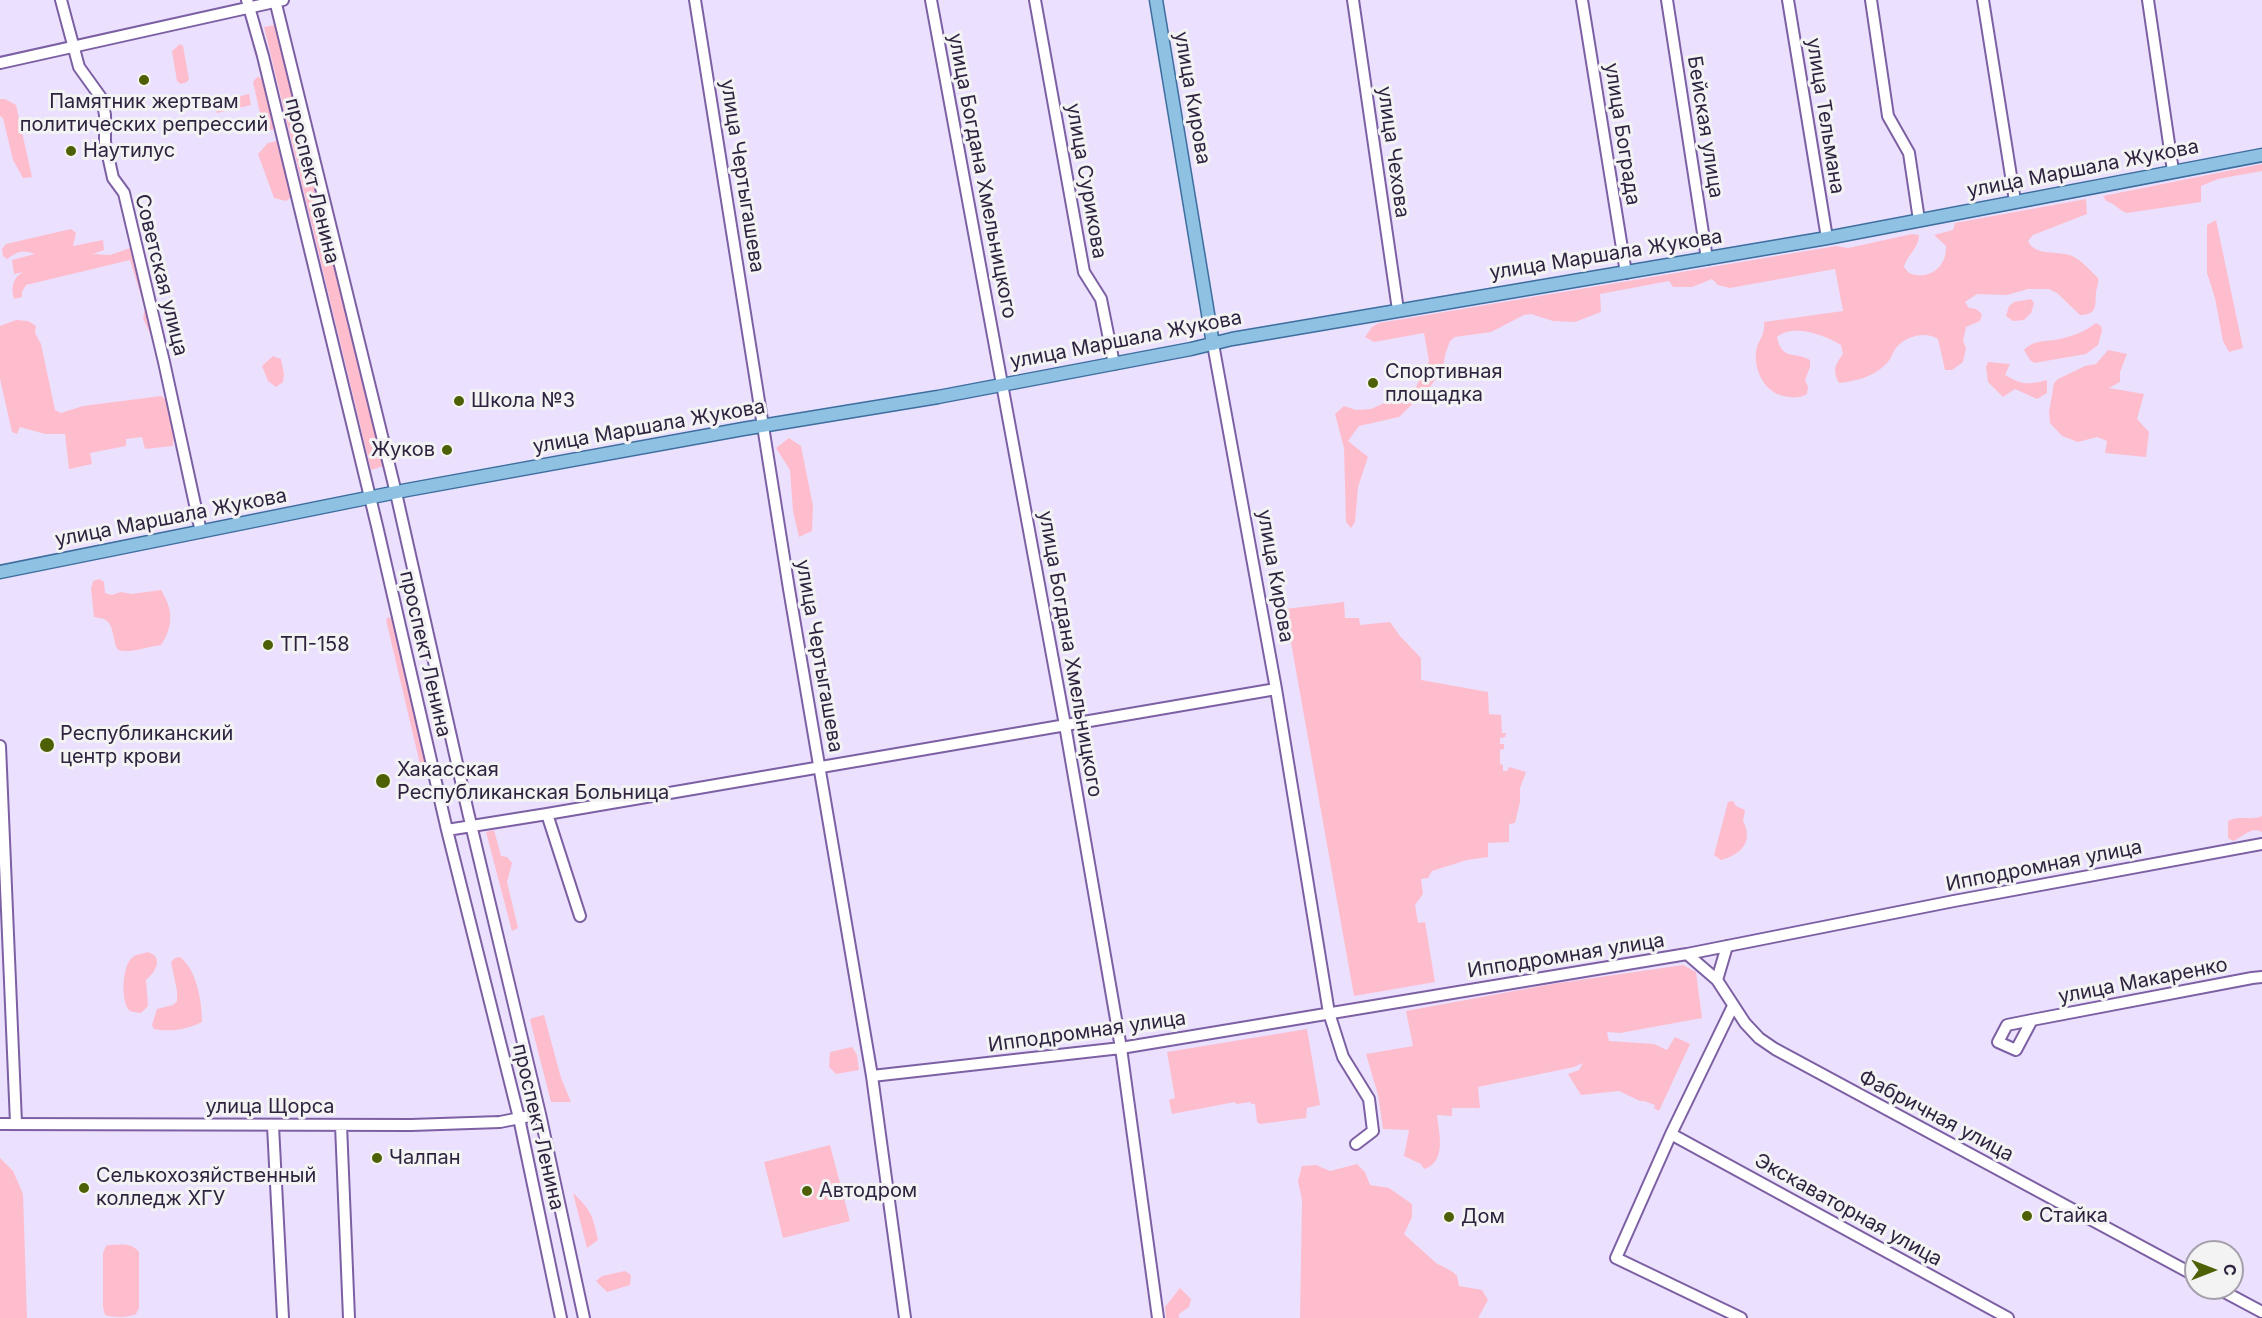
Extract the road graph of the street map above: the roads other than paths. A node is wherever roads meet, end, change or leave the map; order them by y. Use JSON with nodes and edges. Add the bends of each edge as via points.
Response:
{"nodes":[{"id":1,"x":62,"y":0,"type":"edge"},
{"id":2,"x":695,"y":0,"type":"edge"},
{"id":3,"x":931,"y":0,"type":"edge"},
{"id":4,"x":1035,"y":0,"type":"edge"},
{"id":5,"x":1156,"y":0,"type":"edge"},
{"id":6,"x":1353,"y":0,"type":"edge"},
{"id":7,"x":1582,"y":0,"type":"edge"},
{"id":8,"x":1667,"y":0,"type":"edge"},
{"id":9,"x":1788,"y":0,"type":"edge"},
{"id":10,"x":1871,"y":0,"type":"edge"},
{"id":11,"x":1983,"y":0,"type":"edge"},
{"id":12,"x":2148,"y":0,"type":"edge"},
{"id":13,"x":278,"y":1,"type":"edge"},
{"id":14,"x":248,"y":4,"type":"edge"},
{"id":15,"x":74,"y":46,"type":"junction"},
{"id":16,"x":0,"y":63,"type":"edge"},
{"id":17,"x":2262,"y":155,"type":"edge"},
{"id":18,"x":2173,"y":171,"type":"junction"},
{"id":19,"x":2015,"y":201,"type":"junction"},
{"id":20,"x":1919,"y":220,"type":"junction"},
{"id":21,"x":1827,"y":238,"type":"junction"},
{"id":22,"x":1707,"y":259,"type":"junction"},
{"id":23,"x":1626,"y":273,"type":"junction"},
{"id":24,"x":1398,"y":310,"type":"junction"},
{"id":25,"x":1213,"y":344,"type":"junction"},
{"id":26,"x":1114,"y":364,"type":"junction"},
{"id":27,"x":1003,"y":384,"type":"junction"},
{"id":28,"x":763,"y":426,"type":"junction"},
{"id":29,"x":396,"y":493,"type":"junction"},
{"id":30,"x":370,"y":498,"type":"junction"},
{"id":31,"x":201,"y":532,"type":"junction"},
{"id":32,"x":0,"y":572,"type":"edge"},
{"id":33,"x":1276,"y":689,"type":"junction"},
{"id":34,"x":1065,"y":725,"type":"junction"},
{"id":35,"x":0,"y":746,"type":"edge"},
{"id":36,"x":820,"y":766,"type":"junction"},
{"id":37,"x":547,"y":814,"type":"junction"},
{"id":38,"x":471,"y":826,"type":"junction"},
{"id":39,"x":447,"y":830,"type":"junction"},
{"id":40,"x":2262,"y":844,"type":"edge"},
{"id":41,"x":580,"y":916,"type":"dead end"},
{"id":42,"x":1727,"y":946,"type":"junction"},
{"id":43,"x":1687,"y":954,"type":"junction"},
{"id":44,"x":2262,"y":977,"type":"edge"},
{"id":45,"x":1717,"y":980,"type":"junction"},
{"id":46,"x":1733,"y":1006,"type":"junction"},
{"id":47,"x":1329,"y":1013,"type":"junction"},
{"id":48,"x":2032,"y":1020,"type":"dead end"},
{"id":49,"x":1121,"y":1048,"type":"junction"},
{"id":50,"x":872,"y":1076,"type":"junction"},
{"id":51,"x":540,"y":1114,"type":"junction"},
{"id":52,"x":519,"y":1118,"type":"junction"},
{"id":53,"x":0,"y":1124,"type":"edge"},
{"id":54,"x":16,"y":1124,"type":"junction"},
{"id":55,"x":341,"y":1125,"type":"junction"},
{"id":56,"x":273,"y":1126,"type":"junction"},
{"id":57,"x":1671,"y":1134,"type":"junction"},
{"id":58,"x":1356,"y":1144,"type":"dead end"},
{"id":59,"x":2184,"y":1270,"type":"edge"},
{"id":60,"x":2240,"y":1300,"type":"edge"},
{"id":61,"x":2262,"y":1312,"type":"edge"},
{"id":62,"x":283,"y":1318,"type":"edge"},
{"id":63,"x":349,"y":1318,"type":"edge"},
{"id":64,"x":561,"y":1318,"type":"edge"},
{"id":65,"x":584,"y":1318,"type":"edge"},
{"id":66,"x":905,"y":1318,"type":"edge"},
{"id":67,"x":1158,"y":1318,"type":"edge"},
{"id":68,"x":1741,"y":1318,"type":"edge"},
{"id":69,"x":2008,"y":1318,"type":"edge"}],
"edges":[{"from":1,"to":15,"type":"street","name":"Советская улица"},
{"from":2,"to":28,"type":"street","name":"улица Чертыгашева"},
{"from":3,"to":27,"type":"street","name":"улица Богдана Хмельницкого"},
{"from":4,"to":26,"type":"street","name":"улица Сурикова","via":[[1084,272],[1101,299]]},
{"from":5,"to":25,"type":"main road","name":"улица Кирова"},
{"from":6,"to":24,"type":"street","name":"улица Чехова"},
{"from":7,"to":23,"type":"street","name":"улица Бограда"},
{"from":8,"to":22,"type":"street","name":"Бейская улица"},
{"from":9,"to":21,"type":"street","name":"улица Тельмана"},
{"from":10,"to":20,"type":"street","via":[[1888,116],[1909,153]]},
{"from":11,"to":19,"type":"street"},
{"from":12,"to":18,"type":"street"},
{"from":13,"to":14,"type":"street"},
{"from":13,"to":29,"type":"street","name":"проспект Ленина"},
{"from":14,"to":15,"type":"street"},
{"from":14,"to":30,"type":"street","name":"проспект Ленина"},
{"from":15,"to":16,"type":"street"},
{"from":15,"to":31,"type":"street","name":"Советская улица","via":[[79,67],[102,99],[113,178],[124,193]]},
{"from":17,"to":18,"type":"main road","name":"улица Маршала Жукова"},
{"from":18,"to":19,"type":"main road","name":"улица Маршала Жукова"},
{"from":19,"to":20,"type":"main road","name":"улица Маршала Жукова"},
{"from":20,"to":21,"type":"main road","name":"улица Маршала Жукова"},
{"from":21,"to":22,"type":"main road","name":"улица Маршала Жукова"},
{"from":22,"to":23,"type":"main road","name":"улица Маршала Жукова"},
{"from":23,"to":24,"type":"main road","name":"улица Маршала Жукова"},
{"from":24,"to":25,"type":"main road","name":"улица Маршала Жукова"},
{"from":25,"to":26,"type":"main road","name":"улица Маршала Жукова"},
{"from":25,"to":33,"type":"street","name":"улица Кирова"},
{"from":26,"to":27,"type":"main road","name":"улица Маршала Жукова"},
{"from":27,"to":28,"type":"main road","name":"улица Маршала Жукова"},
{"from":27,"to":34,"type":"street","name":"улица Богдана Хмельницкого"},
{"from":28,"to":29,"type":"main road","name":"улица Маршала Жукова"},
{"from":28,"to":36,"type":"street","name":"улица Чертыгашева"},
{"from":29,"to":30,"type":"main road","name":"улица Маршала Жукова"},
{"from":29,"to":38,"type":"street","name":"проспект Ленина"},
{"from":30,"to":31,"type":"main road","name":"улица Маршала Жукова"},
{"from":30,"to":39,"type":"street","name":"проспект Ленина"},
{"from":31,"to":32,"type":"main road","name":"улица Маршала Жукова"},
{"from":33,"to":34,"type":"street"},
{"from":33,"to":47,"type":"street","name":"улица Кирова"},
{"from":34,"to":36,"type":"street"},
{"from":34,"to":49,"type":"street","name":"улица Богдана Хмельницкого"},
{"from":35,"to":54,"type":"street"},
{"from":36,"to":37,"type":"street"},
{"from":36,"to":50,"type":"street","name":"улица Чертыгашева"},
{"from":37,"to":38,"type":"street"},
{"from":37,"to":41,"type":"street"},
{"from":38,"to":39,"type":"street"},
{"from":38,"to":51,"type":"street","name":"проспект Ленина"},
{"from":39,"to":52,"type":"street","name":"проспект Ленина"},
{"from":40,"to":42,"type":"street","name":"Ипподромная улица"},
{"from":42,"to":43,"type":"street","name":"Ипподромная улица"},
{"from":42,"to":45,"type":"street"},
{"from":43,"to":45,"type":"street","name":"Фабричная улица"},
{"from":43,"to":47,"type":"street","name":"Ипподромная улица"},
{"from":44,"to":48,"type":"street","name":"улица Макаренко"},
{"from":45,"to":46,"type":"street","name":"Фабричная улица"},
{"from":46,"to":57,"type":"street"},
{"from":46,"to":59,"type":"street","name":"Фабричная улица","via":[[1759,1038],[1775,1049]]},
{"from":47,"to":49,"type":"street","name":"Ипподромная улица"},
{"from":47,"to":58,"type":"street","name":"улица Кирова","via":[[1343,1057],[1369,1099],[1373,1131]]},
{"from":49,"to":50,"type":"street","name":"Ипподромная улица"},
{"from":49,"to":67,"type":"street","name":"улица Богдана Хмельницкого"},
{"from":50,"to":66,"type":"street","name":"улица Чертыгашева"},
{"from":51,"to":52,"type":"street","name":"улица Щорса"},
{"from":51,"to":65,"type":"street","name":"проспект Ленина"},
{"from":52,"to":55,"type":"street","name":"улица Щорса","via":[[500,1122]]},
{"from":52,"to":64,"type":"street","name":"проспект Ленина"},
{"from":53,"to":54,"type":"street","name":"улица Щорса"},
{"from":54,"to":56,"type":"street","name":"улица Щорса"},
{"from":55,"to":56,"type":"street","name":"улица Щорса"},
{"from":55,"to":63,"type":"street"},
{"from":56,"to":62,"type":"street"},
{"from":57,"to":68,"type":"street","via":[[1616,1258]]},
{"from":57,"to":69,"type":"street","name":"Экскаваторная улица"},
{"from":60,"to":61,"type":"street"}]}
